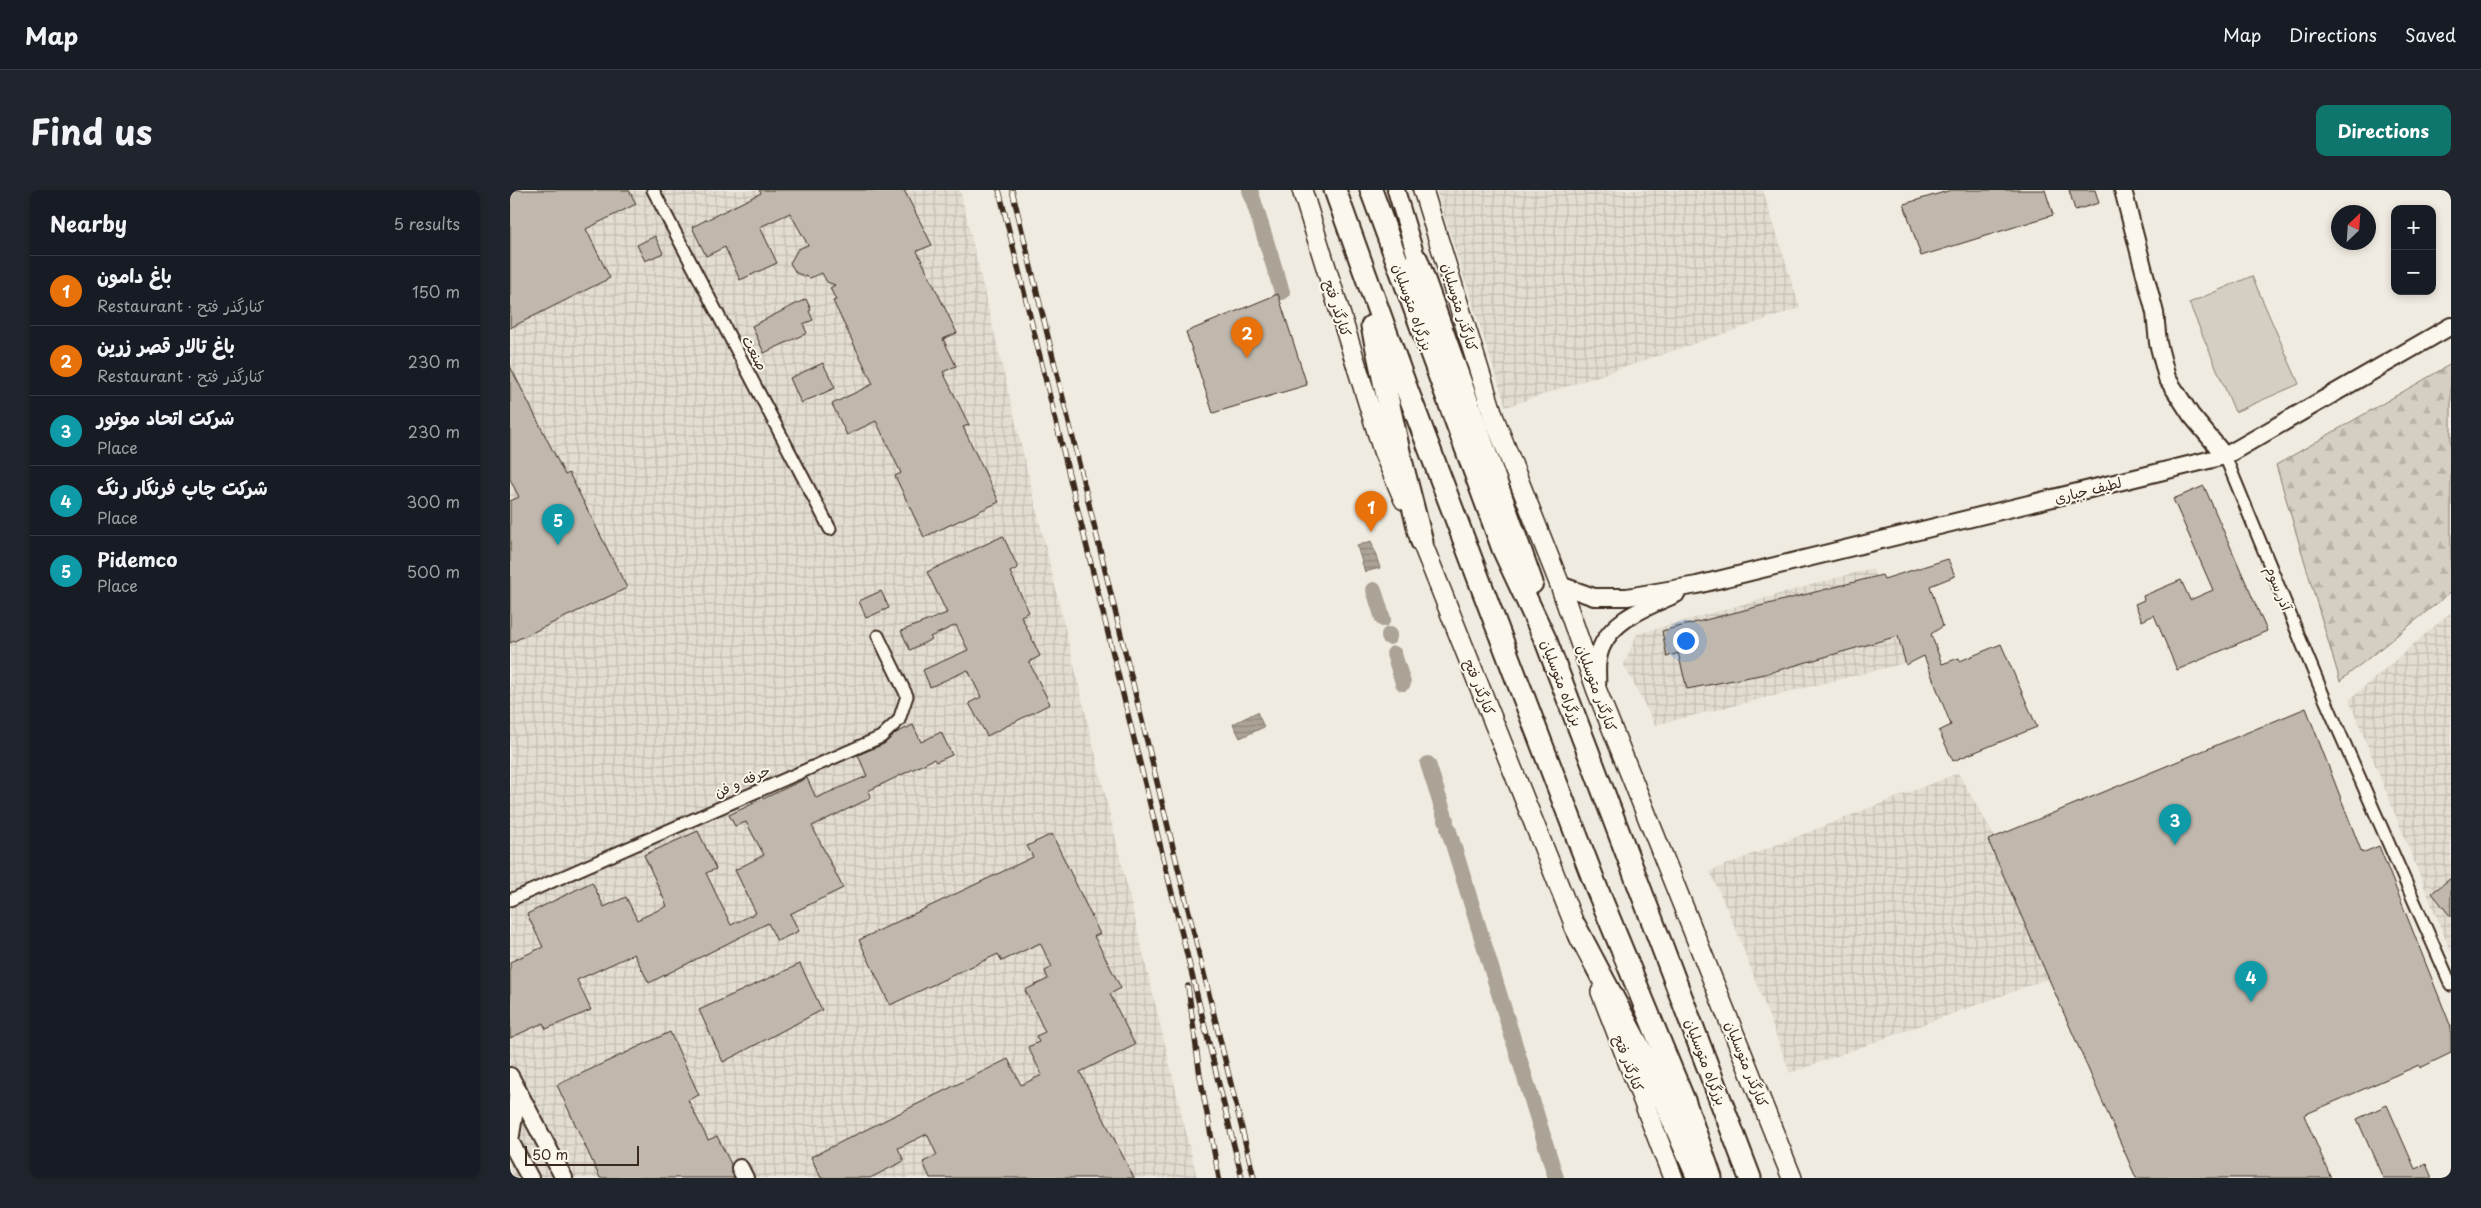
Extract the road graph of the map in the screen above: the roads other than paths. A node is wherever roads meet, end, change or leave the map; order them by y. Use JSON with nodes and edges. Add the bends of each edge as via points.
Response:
{"nodes":[{"id":1,"x":653,"y":190,"type":"edge"},
{"id":2,"x":1292,"y":190,"type":"edge"},
{"id":3,"x":1302,"y":190,"type":"edge"},
{"id":4,"x":1335,"y":190,"type":"edge"},
{"id":5,"x":1371,"y":190,"type":"edge"},
{"id":6,"x":1396,"y":190,"type":"edge"},
{"id":7,"x":1423,"y":190,"type":"edge"},
{"id":8,"x":2123,"y":190,"type":"edge"},
{"id":9,"x":1318,"y":246,"type":"junction"},
{"id":10,"x":1357,"y":252,"type":"junction"},
{"id":11,"x":1417,"y":260,"type":"joint"},
{"id":12,"x":2451,"y":326,"type":"edge"},
{"id":13,"x":2225,"y":456,"type":"junction"},
{"id":14,"x":830,"y":529,"type":"dead end"},
{"id":15,"x":1422,"y":542,"type":"junction"},
{"id":16,"x":1560,"y":585,"type":"junction"},
{"id":17,"x":1697,"y":585,"type":"junction"},
{"id":18,"x":878,"y":636,"type":"dead end"},
{"id":19,"x":1546,"y":641,"type":"junction"},
{"id":20,"x":1597,"y":691,"type":"junction"},
{"id":21,"x":510,"y":900,"type":"edge"},
{"id":22,"x":1575,"y":926,"type":"junction"},
{"id":23,"x":2451,"y":985,"type":"edge"},
{"id":24,"x":510,"y":1076,"type":"edge"},
{"id":25,"x":518,"y":1091,"type":"junction"},
{"id":26,"x":530,"y":1178,"type":"edge"},
{"id":27,"x":564,"y":1178,"type":"edge"},
{"id":28,"x":1673,"y":1178,"type":"edge"},
{"id":29,"x":1698,"y":1178,"type":"edge"},
{"id":30,"x":1712,"y":1178,"type":"edge"},
{"id":31,"x":1750,"y":1178,"type":"edge"},
{"id":32,"x":1792,"y":1178,"type":"edge"}],
"edges":[{"from":1,"to":14,"type":"street","name":"صنعت"},
{"from":2,"to":9,"type":"main road"},
{"from":3,"to":9,"type":"main road","name":"کنارگذر فتح"},
{"from":4,"to":10,"type":"highway"},
{"from":5,"to":19,"type":"highway","name":"بزرگراه متوسلیان","via":[[1503,549]]},
{"from":6,"to":11,"type":"main road"},
{"from":7,"to":16,"type":"main road","name":"کنارگذر متوسلیان","via":[[1494,418]]},
{"from":8,"to":13,"type":"main road","name":"آذر سوم","via":[[2168,378],[2190,415]]},
{"from":9,"to":15,"type":"main road","name":"کنارگذر فتح","via":[[1384,451]]},
{"from":10,"to":15,"type":"highway","via":[[1400,456]]},
{"from":10,"to":30,"type":"highway","via":[[1524,699]]},
{"from":11,"to":19,"type":"highway","via":[[1535,591]]},
{"from":12,"to":13,"type":"main road","name":"لطیف جباری"},
{"from":13,"to":17,"type":"main road","name":"لطیف جباری"},
{"from":13,"to":23,"type":"street","name":"آذر سوم","via":[[2324,696]]},
{"from":15,"to":22,"type":"main road","name":"کنارگذر فتح"},
{"from":16,"to":17,"type":"main road","via":[[1594,597],[1619,597]]},
{"from":16,"to":20,"type":"main road","name":"کنارگذر متوسلیان"},
{"from":17,"to":20,"type":"main road","via":[[1638,611],[1619,624],[1605,641],[1598,658]]},
{"from":18,"to":21,"type":"street","name":"حرفه و فن","via":[[907,696],[899,720],[880,737]]},
{"from":19,"to":31,"type":"highway","name":"بزرگراه متوسلیان"},
{"from":20,"to":32,"type":"main road","name":"کنارگذر متوسلیان"},
{"from":22,"to":28,"type":"main road","name":"کنارگذر فتح"},
{"from":22,"to":29,"type":"highway","via":[[1650,1068]]},
{"from":24,"to":25,"type":"main road"},
{"from":25,"to":26,"type":"main road","via":[[510,1140]]},
{"from":25,"to":27,"type":"main road"}]}
